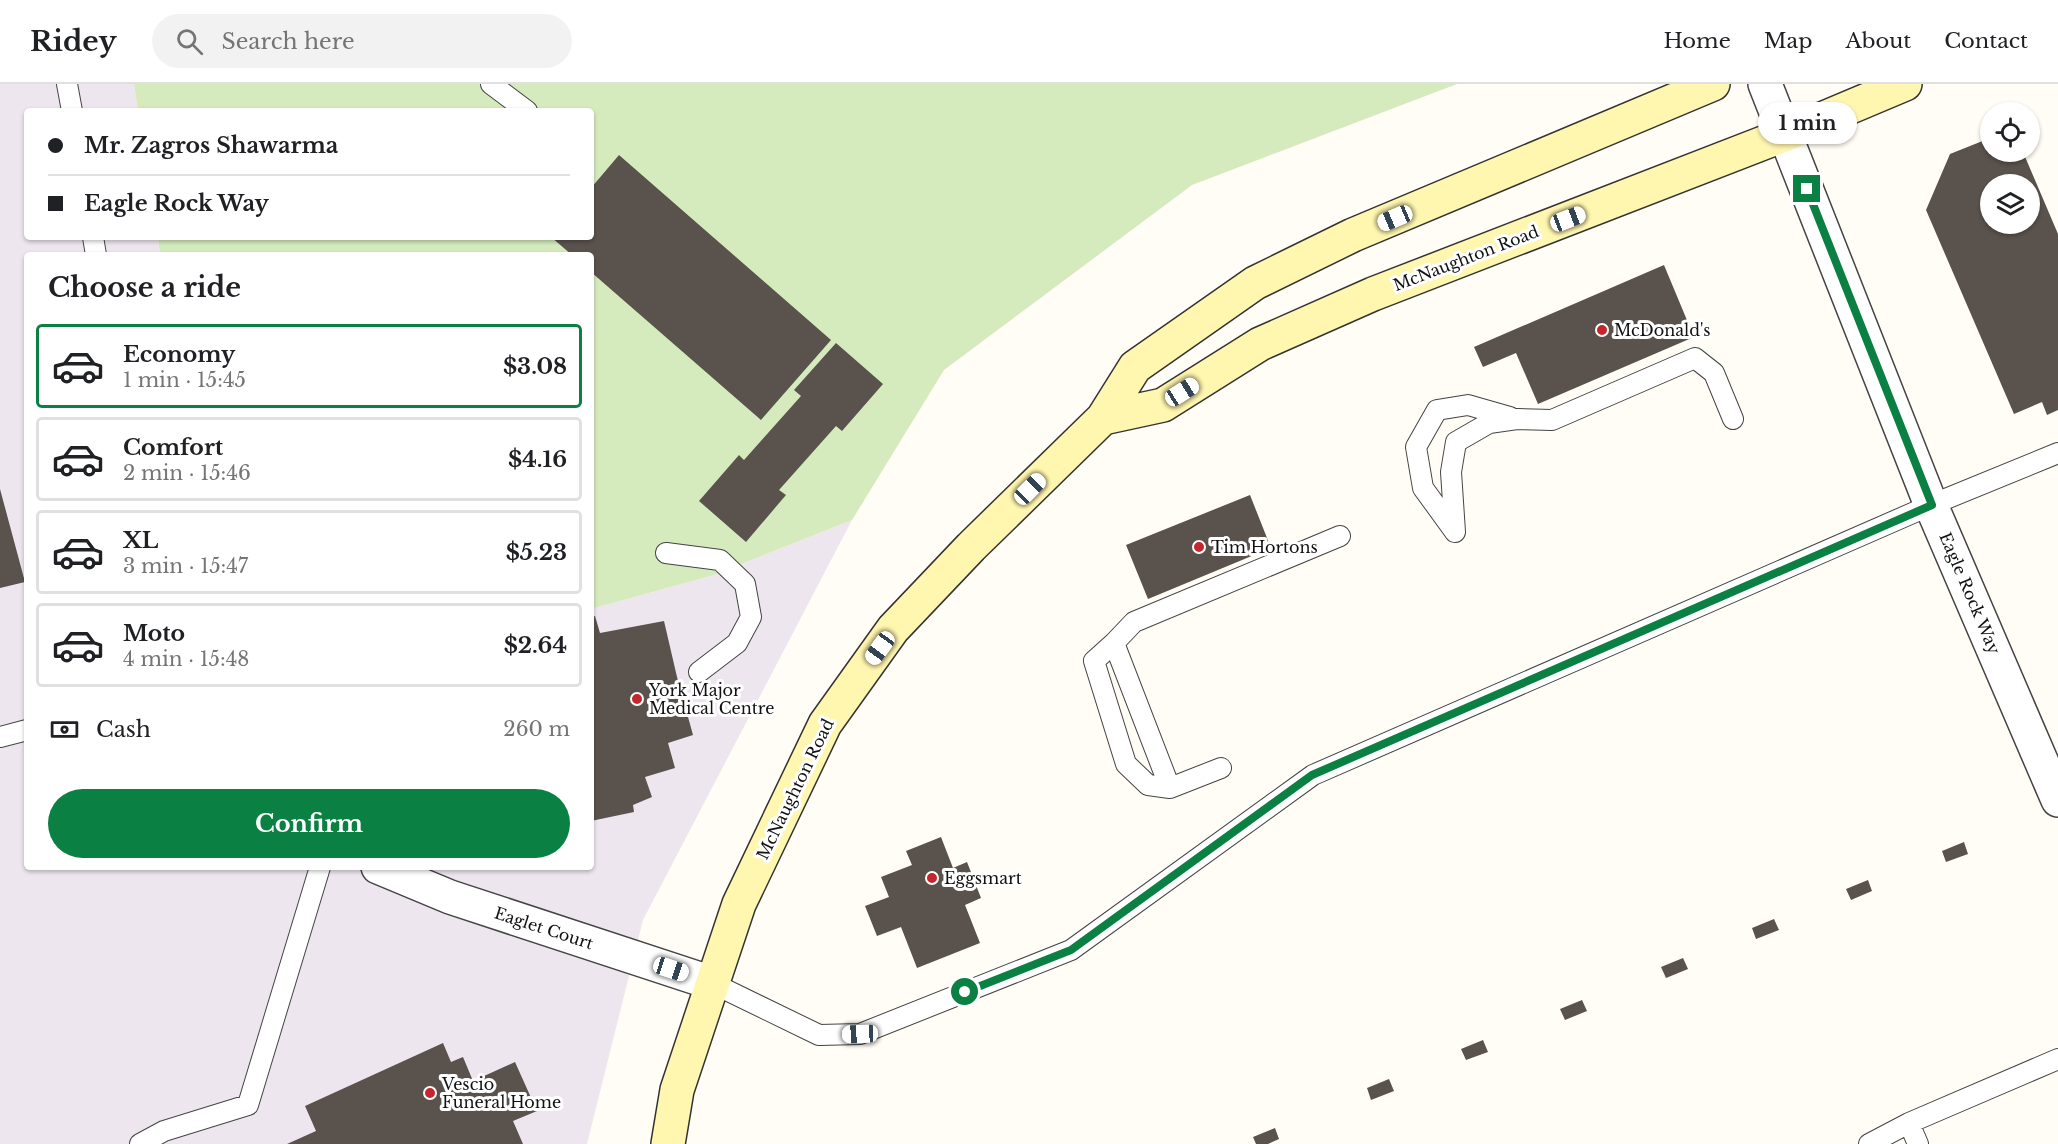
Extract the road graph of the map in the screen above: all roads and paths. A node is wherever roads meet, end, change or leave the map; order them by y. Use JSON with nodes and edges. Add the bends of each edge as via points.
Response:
{"nodes":[{"id":1,"x":67,"y":84,"type":"edge"},
{"id":2,"x":491,"y":84,"type":"edge"},
{"id":3,"x":1713,"y":84,"type":"edge"},
{"id":4,"x":1765,"y":84,"type":"edge"},
{"id":5,"x":1905,"y":84,"type":"edge"},
{"id":6,"x":71,"y":108,"type":"edge"},
{"id":7,"x":523,"y":108,"type":"edge"},
{"id":8,"x":1784,"y":135,"type":"junction"},
{"id":9,"x":1103,"y":418,"type":"junction"},
{"id":10,"x":1517,"y":419,"type":"junction"},
{"id":11,"x":1733,"y":419,"type":"dead end"},
{"id":12,"x":2058,"y":453,"type":"edge"},
{"id":13,"x":1932,"y":505,"type":"junction"},
{"id":14,"x":1340,"y":536,"type":"dead end"},
{"id":15,"x":666,"y":553,"type":"dead end"},
{"id":16,"x":1114,"y":643,"type":"junction"},
{"id":17,"x":699,"y":672,"type":"dead end"},
{"id":18,"x":24,"y":731,"type":"edge"},
{"id":19,"x":0,"y":737,"type":"edge"},
{"id":20,"x":1221,"y":768,"type":"dead end"},
{"id":21,"x":1170,"y":788,"type":"junction"},
{"id":22,"x":2058,"y":800,"type":"edge"},
{"id":23,"x":319,"y":870,"type":"edge"},
{"id":24,"x":385,"y":870,"type":"edge"},
{"id":25,"x":712,"y":983,"type":"junction"},
{"id":26,"x":2058,"y":1059,"type":"edge"},
{"id":27,"x":1909,"y":1123,"type":"junction"},
{"id":28,"x":140,"y":1144,"type":"edge"},
{"id":29,"x":668,"y":1144,"type":"edge"},
{"id":30,"x":1869,"y":1144,"type":"edge"},
{"id":31,"x":1918,"y":1144,"type":"edge"}],
"edges":[{"from":1,"to":6,"type":"lane"},
{"from":2,"to":7,"type":"lane"},
{"from":3,"to":9,"type":"street","name":"McNaughton Road","via":[[1353,236],[1255,283],[1135,367]]},
{"from":4,"to":8,"type":"street","name":"Eagle Rock Way"},
{"from":5,"to":8,"type":"street","name":"McNaughton Road"},
{"from":8,"to":9,"type":"street","name":"McNaughton Road","via":[[1373,294],[1260,344],[1163,405]]},
{"from":8,"to":13,"type":"street","name":"Eagle Rock Way"},
{"from":9,"to":25,"type":"street","name":"McNaughton Road","via":[[893,628],[825,724],[739,904]]},
{"from":10,"to":10,"type":"lane","via":[[1489,423],[1456,442],[1451,472],[1455,532],[1424,488],[1416,447],[1437,410],[1468,405]]},
{"from":10,"to":11,"type":"lane","via":[[1552,420],[1695,358],[1714,374]]},
{"from":12,"to":13,"type":"lane"},
{"from":13,"to":22,"type":"street","name":"Eagle Rock Way"},
{"from":13,"to":25,"type":"lane","via":[[1312,775],[1071,950],[860,1034],[819,1035]]},
{"from":14,"to":16,"type":"lane","via":[[1134,622]]},
{"from":15,"to":17,"type":"lane","via":[[720,560],[745,584],[752,617],[737,643]]},
{"from":16,"to":21,"type":"lane"},
{"from":16,"to":21,"type":"lane","via":[[1094,661],[1126,764],[1148,785]]},
{"from":18,"to":19,"type":"lane"},
{"from":20,"to":21,"type":"lane"},
{"from":23,"to":28,"type":"lane","via":[[248,1105],[164,1131]]},
{"from":24,"to":25,"type":"street","name":"Eaglet Court","via":[[450,897]]},
{"from":25,"to":29,"type":"street","name":"McNaughton Road","via":[[677,1090]]},
{"from":26,"to":27,"type":"lane"},
{"from":27,"to":30,"type":"lane"},
{"from":27,"to":31,"type":"lane"}]}
